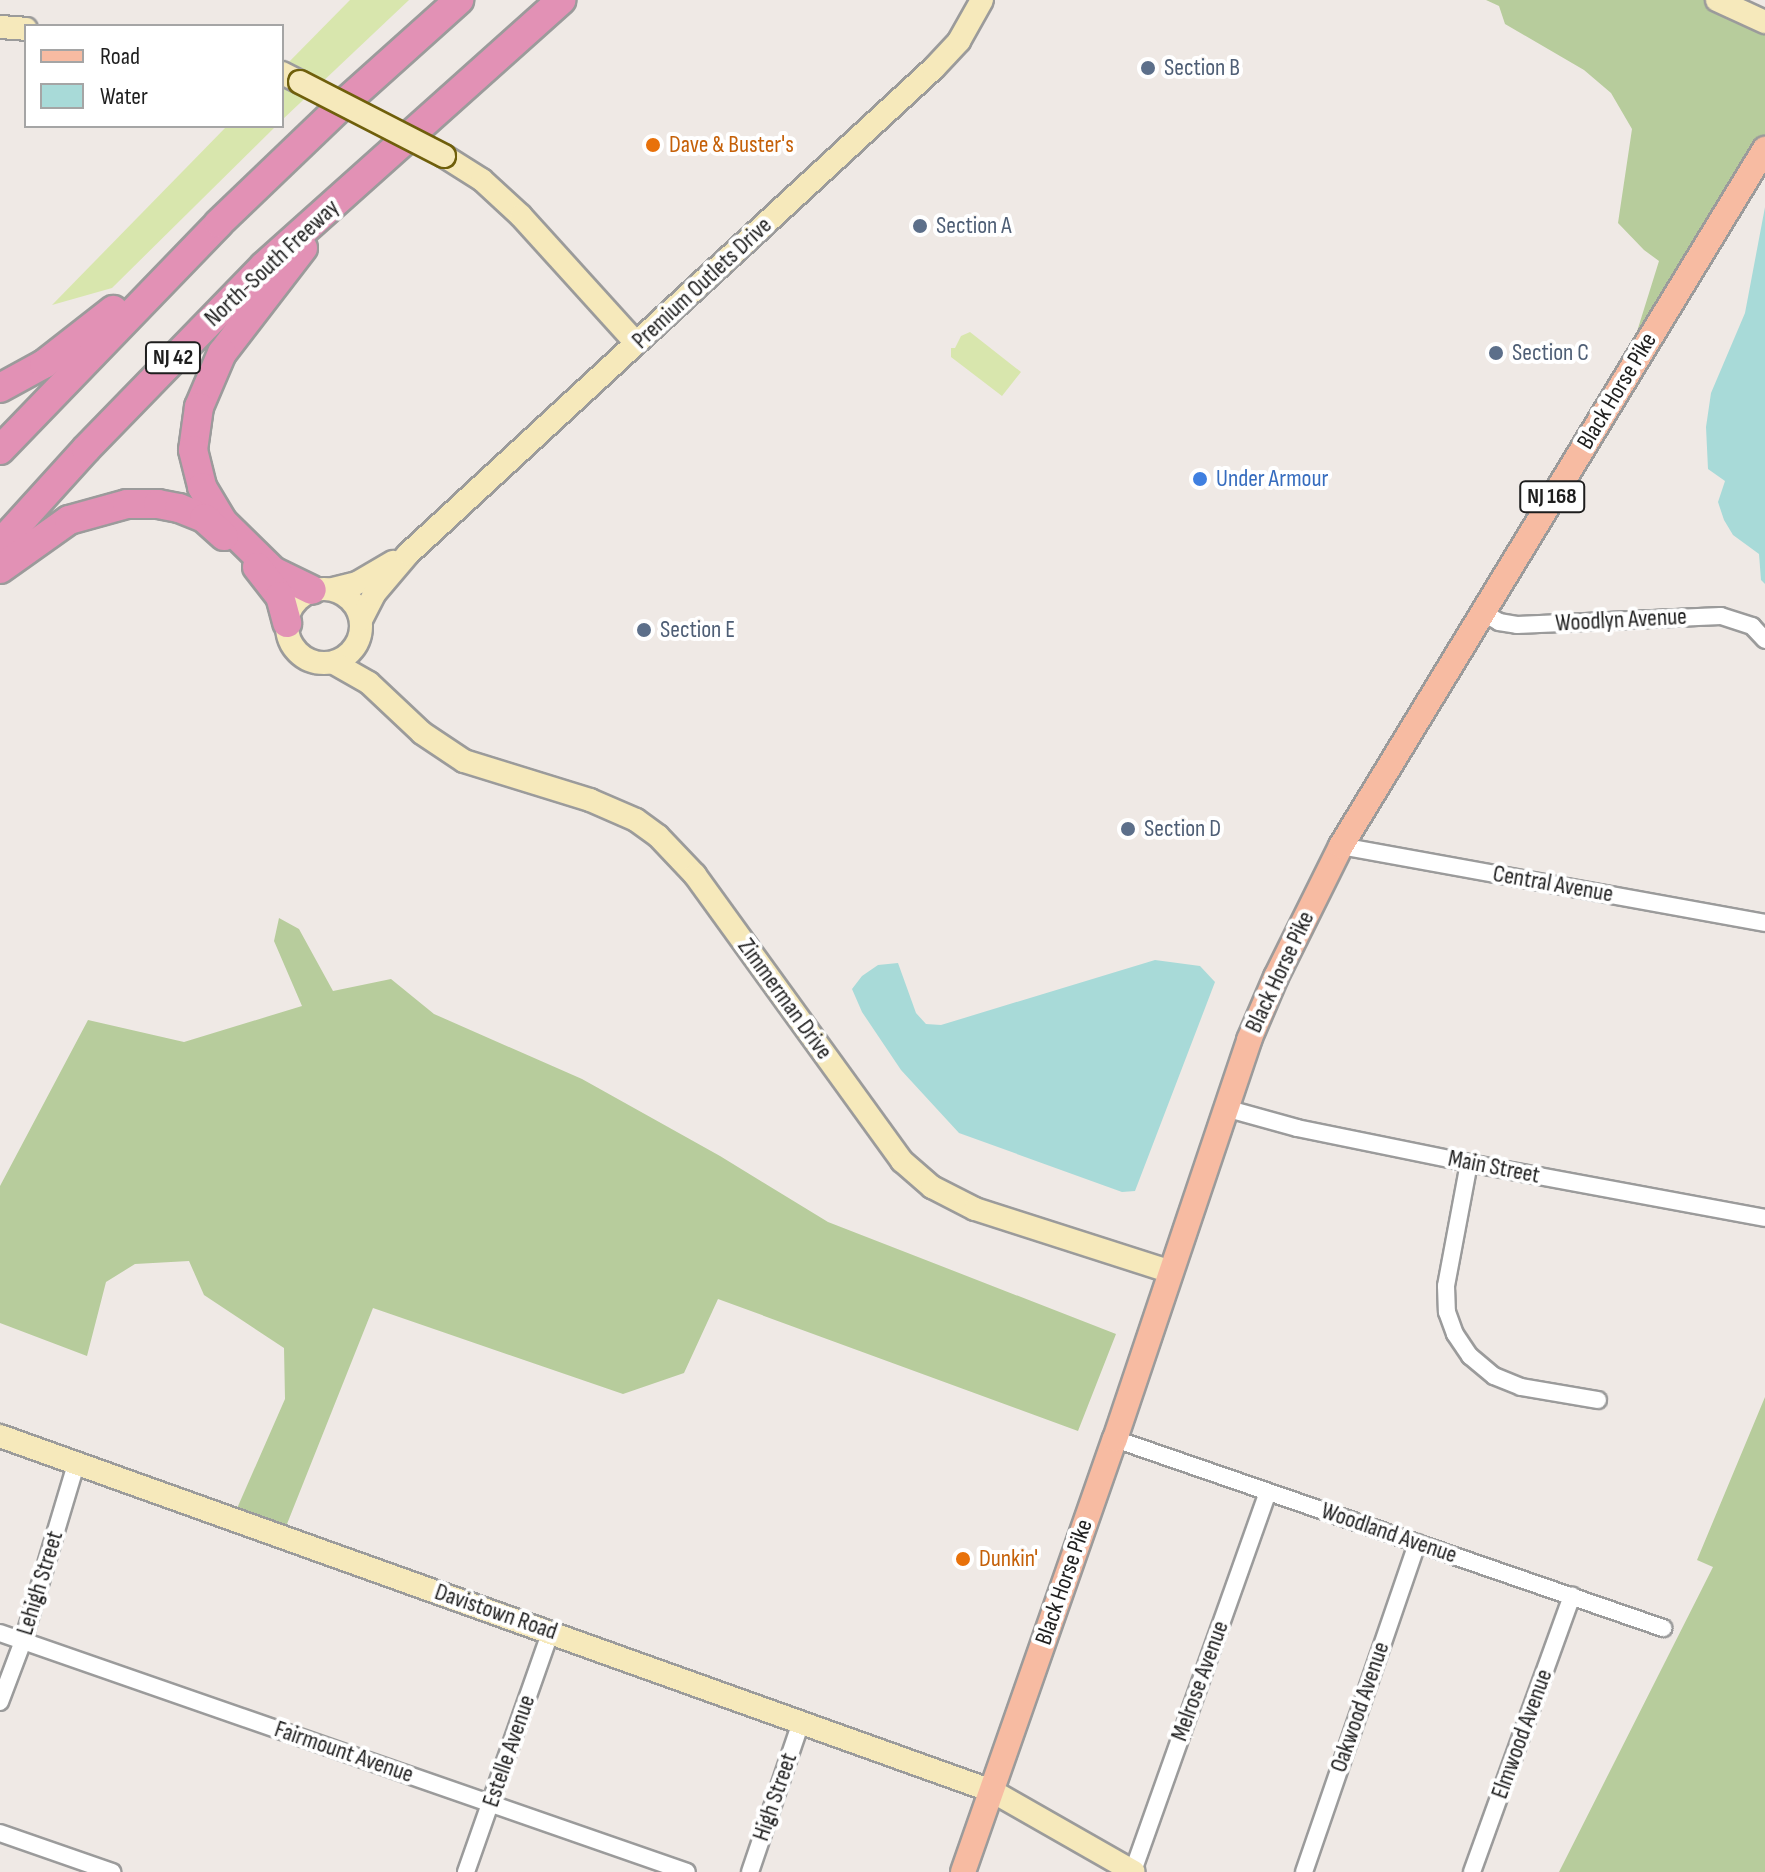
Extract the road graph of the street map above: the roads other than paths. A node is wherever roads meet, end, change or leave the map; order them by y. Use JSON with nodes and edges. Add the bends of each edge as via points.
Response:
{"nodes":[{"id":1,"x":459,"y":0,"type":"edge"},
{"id":2,"x":562,"y":0,"type":"edge"},
{"id":3,"x":982,"y":0,"type":"edge"},
{"id":4,"x":1717,"y":0,"type":"edge"},
{"id":5,"x":1765,"y":22,"type":"edge"},
{"id":6,"x":0,"y":27,"type":"edge"},
{"id":7,"x":24,"y":29,"type":"edge"},
{"id":8,"x":291,"y":77,"type":"edge"},
{"id":9,"x":1765,"y":149,"type":"edge"},
{"id":10,"x":357,"y":183,"type":"junction"},
{"id":11,"x":219,"y":223,"type":"junction"},
{"id":12,"x":636,"y":343,"type":"junction"},
{"id":13,"x":0,"y":388,"type":"edge"},
{"id":14,"x":0,"y":450,"type":"edge"},
{"id":15,"x":0,"y":544,"type":"edge"},
{"id":16,"x":408,"y":554,"type":"junction"},
{"id":17,"x":0,"y":569,"type":"edge"},
{"id":18,"x":322,"y":589,"type":"junction"},
{"id":19,"x":1482,"y":612,"type":"junction"},
{"id":20,"x":287,"y":623,"type":"junction"},
{"id":21,"x":360,"y":630,"type":"junction"},
{"id":22,"x":1762,"y":636,"type":"edge"},
{"id":23,"x":334,"y":663,"type":"junction"},
{"id":24,"x":404,"y":715,"type":"junction"},
{"id":25,"x":1341,"y":846,"type":"junction"},
{"id":26,"x":1765,"y":923,"type":"edge"},
{"id":27,"x":1225,"y":1108,"type":"junction"},
{"id":28,"x":1469,"y":1163,"type":"junction"},
{"id":29,"x":1765,"y":1218,"type":"edge"},
{"id":30,"x":1171,"y":1272,"type":"junction"},
{"id":31,"x":1598,"y":1400,"type":"dead end"},
{"id":32,"x":0,"y":1436,"type":"edge"},
{"id":33,"x":1115,"y":1439,"type":"junction"},
{"id":34,"x":76,"y":1464,"type":"junction"},
{"id":35,"x":1268,"y":1492,"type":"junction"},
{"id":36,"x":1417,"y":1543,"type":"junction"},
{"id":37,"x":1572,"y":1596,"type":"junction"},
{"id":38,"x":1663,"y":1628,"type":"dead end"},
{"id":39,"x":551,"y":1631,"type":"junction"},
{"id":40,"x":0,"y":1633,"type":"edge"},
{"id":41,"x":23,"y":1641,"type":"junction"},
{"id":42,"x":0,"y":1702,"type":"edge"},
{"id":43,"x":801,"y":1722,"type":"junction"},
{"id":44,"x":992,"y":1791,"type":"junction"},
{"id":45,"x":491,"y":1803,"type":"junction"},
{"id":46,"x":0,"y":1833,"type":"edge"},
{"id":47,"x":112,"y":1872,"type":"edge"},
{"id":48,"x":466,"y":1872,"type":"edge"},
{"id":49,"x":687,"y":1872,"type":"edge"},
{"id":50,"x":750,"y":1872,"type":"edge"},
{"id":51,"x":963,"y":1872,"type":"edge"},
{"id":52,"x":1133,"y":1872,"type":"edge"},
{"id":53,"x":1304,"y":1872,"type":"edge"},
{"id":54,"x":1472,"y":1872,"type":"edge"}],
"edges":[{"from":1,"to":11,"type":"highway","number":"NJ 42"},
{"from":2,"to":10,"type":"highway","name":"North-South Freeway","number":"NJ 42"},
{"from":3,"to":12,"type":"street","name":"Premium Outlets Drive","via":[[959,41],[934,68]]},
{"from":4,"to":5,"type":"street"},
{"from":6,"to":7,"type":"street"},
{"from":8,"to":12,"type":"street","bridge":true,"via":[[482,180]]},
{"from":9,"to":19,"type":"main road","name":"Black Horse Pike","number":"NJ 168"},
{"from":10,"to":15,"type":"highway","name":"North-South Freeway","number":"NJ 42","via":[[264,266]]},
{"from":10,"to":18,"type":"highway","via":[[229,342],[204,391],[194,437],[198,475],[223,522],[273,571]]},
{"from":11,"to":13,"type":"highway","via":[[73,343]]},
{"from":11,"to":14,"type":"highway","number":"NJ 42"},
{"from":12,"to":16,"type":"street","name":"Premium Outlets Drive"},
{"from":16,"to":18,"type":"street","name":"Premium Outlets Drive","via":[[357,583]]},
{"from":16,"to":21,"type":"street","name":"Premium Outlets Drive","via":[[374,594]]},
{"from":17,"to":20,"type":"highway","via":[[69,520],[127,504],[168,505],[204,518],[237,547],[271,582]]},
{"from":18,"to":20,"type":"street","via":[[295,603]]},
{"from":18,"to":21,"type":"street","via":[[353,601]]},
{"from":19,"to":22,"type":"street","name":"Woodlyn Avenue","via":[[1517,625],[1721,616],[1741,620]]},
{"from":19,"to":25,"type":"main road","name":"Black Horse Pike","number":"NJ 168"},
{"from":20,"to":23,"type":"street","via":[[291,642],[302,655]]},
{"from":21,"to":23,"type":"street","via":[[352,652]]},
{"from":21,"to":24,"type":"street","name":"Zimmerman Drive","via":[[372,671]]},
{"from":23,"to":24,"type":"street","name":"Zimmerman Drive","via":[[357,673]]},
{"from":24,"to":30,"type":"street","name":"Zimmerman Drive","via":[[464,761],[590,800],[658,836],[695,875],[893,1149],[932,1187],[975,1209]]},
{"from":25,"to":26,"type":"street","name":"Central Avenue"},
{"from":25,"to":27,"type":"main road","name":"Black Horse Pike","number":"NJ 168","via":[[1276,977]]},
{"from":27,"to":28,"type":"street","name":"Main Street"},
{"from":27,"to":30,"type":"main road","name":"Black Horse Pike","number":"NJ 168"},
{"from":28,"to":29,"type":"street","name":"Main Street"},
{"from":28,"to":31,"type":"street","via":[[1446,1286],[1455,1334],[1482,1367],[1508,1382]]},
{"from":30,"to":33,"type":"main road","name":"Black Horse Pike","number":"NJ 168"},
{"from":32,"to":34,"type":"street","name":"Davistown Road"},
{"from":33,"to":35,"type":"street","name":"Woodland Avenue"},
{"from":33,"to":44,"type":"main road","name":"Black Horse Pike","number":"NJ 168"},
{"from":34,"to":39,"type":"street","name":"Davistown Road"},
{"from":34,"to":41,"type":"street","name":"Lehigh Street"},
{"from":35,"to":36,"type":"street","name":"Woodland Avenue"},
{"from":35,"to":52,"type":"street","name":"Melrose Avenue"},
{"from":36,"to":37,"type":"street","name":"Woodland Avenue"},
{"from":36,"to":53,"type":"street","name":"Oakwood Avenue"},
{"from":37,"to":38,"type":"street","name":"Woodland Avenue"},
{"from":37,"to":54,"type":"street","name":"Elmwood Avenue"},
{"from":39,"to":43,"type":"street","name":"Davistown Road"},
{"from":39,"to":45,"type":"street","name":"Estelle Avenue"},
{"from":40,"to":41,"type":"street","name":"Fairmount Avenue"},
{"from":41,"to":42,"type":"street","name":"Lehigh Street"},
{"from":41,"to":45,"type":"street","name":"Fairmount Avenue"},
{"from":43,"to":44,"type":"street","name":"Davistown Road"},
{"from":43,"to":50,"type":"street","name":"High Street"},
{"from":44,"to":51,"type":"main road","name":"Black Horse Pike","number":"NJ 168"},
{"from":44,"to":52,"type":"street","name":"Davistown Road"},
{"from":45,"to":48,"type":"street","name":"Estelle Avenue"},
{"from":45,"to":49,"type":"street","name":"Fairmount Avenue"},
{"from":46,"to":47,"type":"street"}]}
